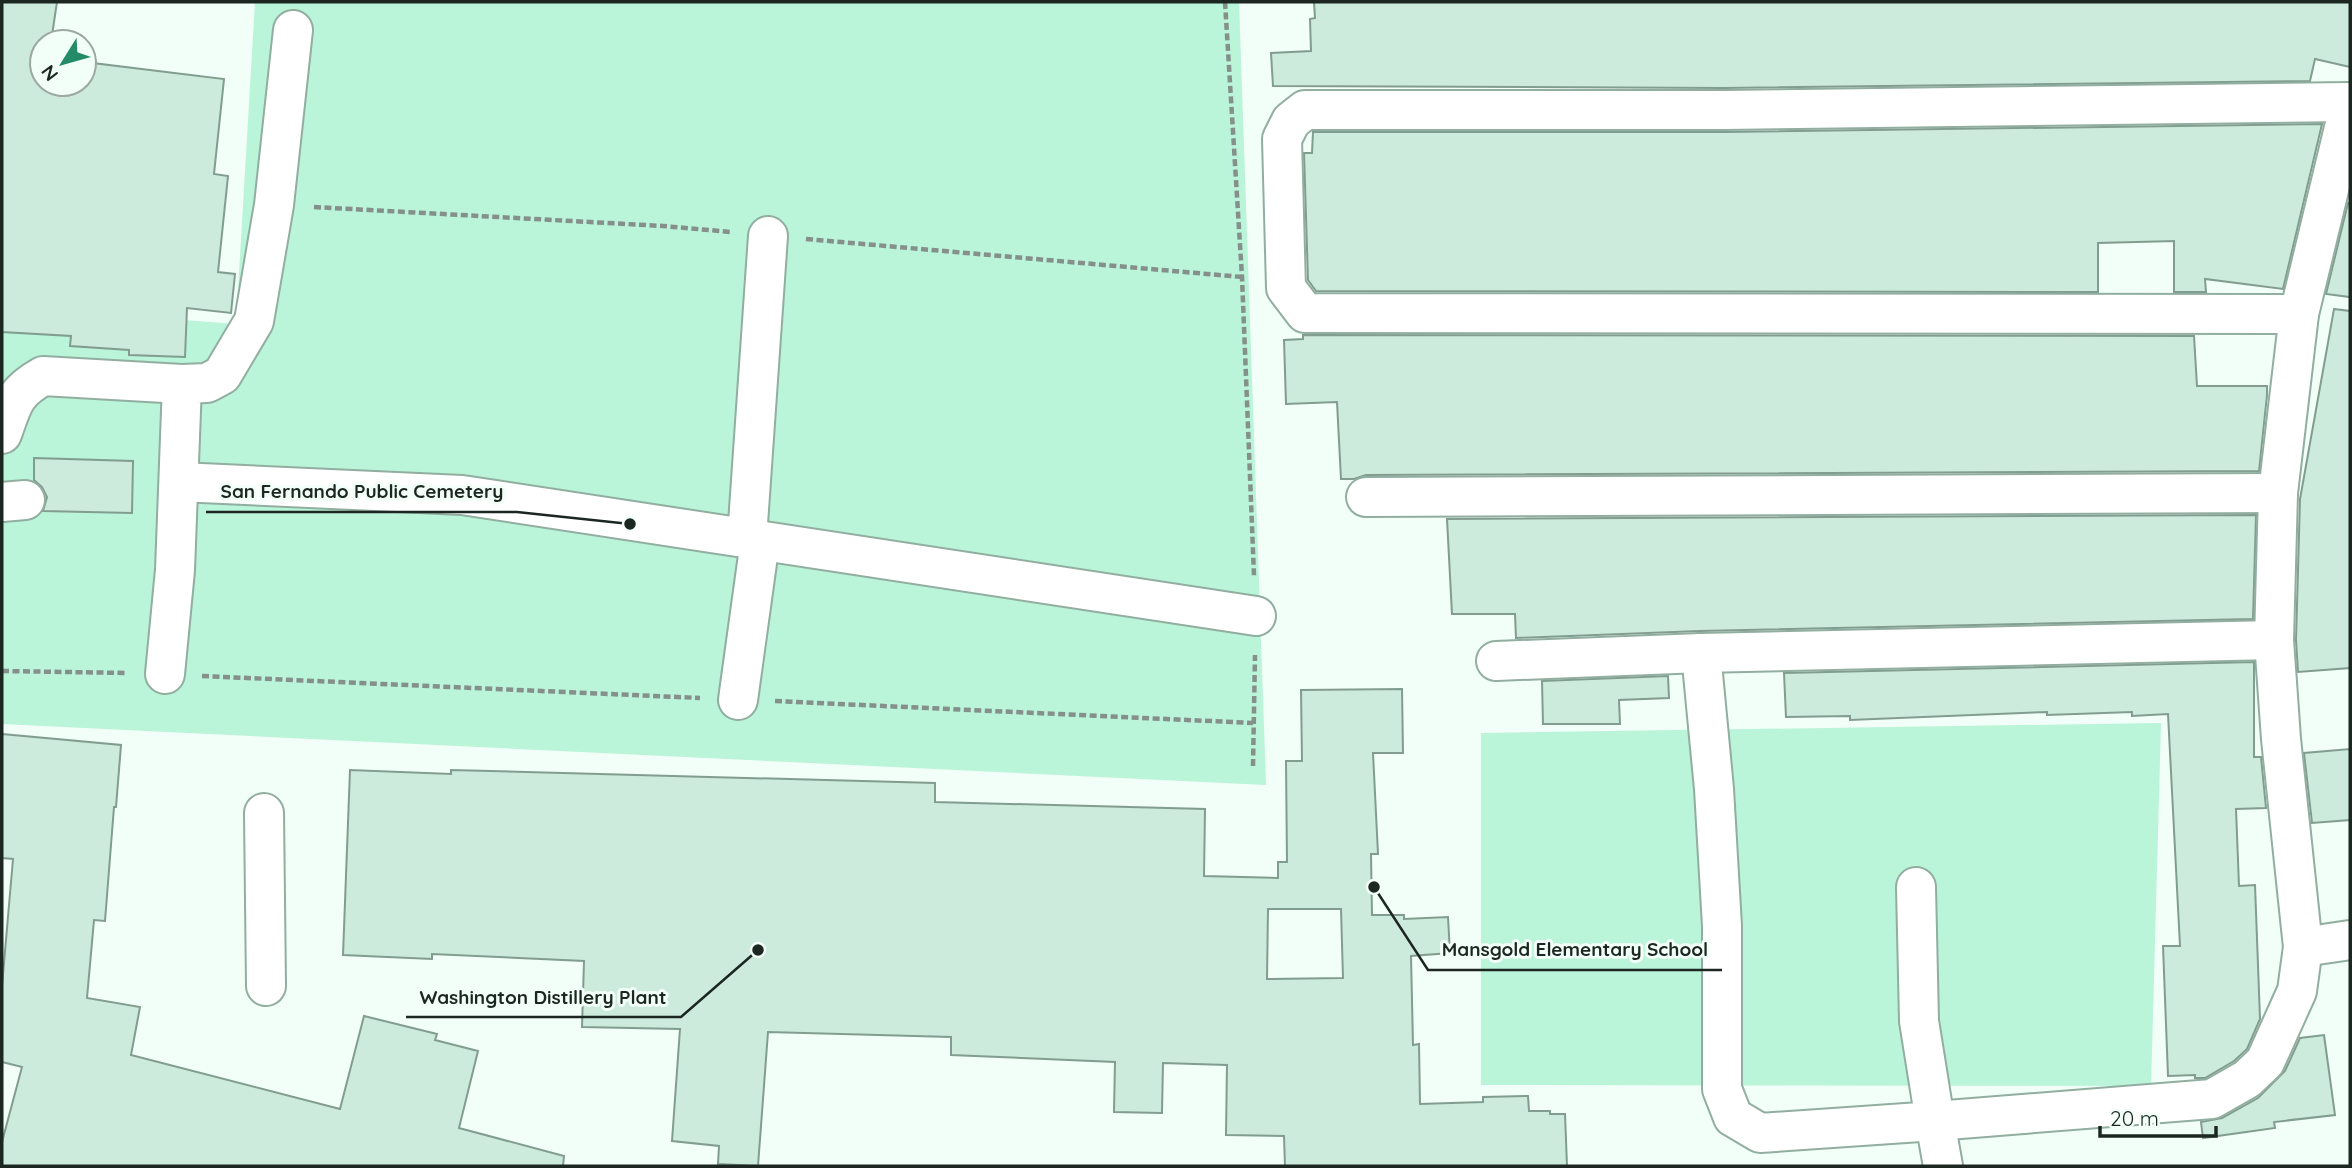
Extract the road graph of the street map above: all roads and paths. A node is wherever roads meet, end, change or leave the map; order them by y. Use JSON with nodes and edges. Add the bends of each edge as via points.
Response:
{"nodes":[{"id":1,"x":1225,"y":2,"type":"edge"},
{"id":2,"x":293,"y":30,"type":"dead end"},
{"id":3,"x":2350,"y":103,"type":"edge"},
{"id":4,"x":768,"y":236,"type":"dead end"},
{"id":5,"x":2299,"y":314,"type":"junction"},
{"id":6,"x":182,"y":384,"type":"junction"},
{"id":7,"x":2,"y":434,"type":"edge"},
{"id":8,"x":180,"y":482,"type":"junction"},
{"id":9,"x":2278,"y":493,"type":"junction"},
{"id":10,"x":1366,"y":497,"type":"dead end"},
{"id":11,"x":754,"y":539,"type":"junction"},
{"id":12,"x":1256,"y":616,"type":"junction"},
{"id":13,"x":2274,"y":640,"type":"junction"},
{"id":14,"x":1701,"y":653,"type":"junction"},
{"id":15,"x":1496,"y":661,"type":"dead end"},
{"id":16,"x":2,"y":671,"type":"edge"},
{"id":17,"x":164,"y":674,"type":"junction"},
{"id":18,"x":738,"y":699,"type":"junction"},
{"id":19,"x":1253,"y":723,"type":"junction"},
{"id":20,"x":1253,"y":766,"type":"dead end"},
{"id":21,"x":264,"y":813,"type":"dead end"},
{"id":22,"x":1916,"y":887,"type":"dead end"},
{"id":23,"x":2350,"y":940,"type":"edge"},
{"id":24,"x":2303,"y":947,"type":"junction"},
{"id":25,"x":266,"y":986,"type":"dead end"},
{"id":26,"x":1935,"y":1121,"type":"junction"},
{"id":27,"x":1943,"y":1166,"type":"edge"}],
"edges":[{"from":1,"to":12,"type":"path"},
{"from":2,"to":6,"type":"street","via":[[274,205],[254,321],[222,375],[207,383]]},
{"from":3,"to":5,"type":"street"},
{"from":3,"to":5,"type":"street","via":[[1304,110],[1291,121],[1282,139],[1286,288],[1305,313]]},
{"from":4,"to":11,"type":"street"},
{"from":5,"to":9,"type":"street"},
{"from":6,"to":7,"type":"street","via":[[43,376],[15,397]]},
{"from":6,"to":8,"type":"street"},
{"from":8,"to":11,"type":"street","via":[[462,495]]},
{"from":8,"to":17,"type":"street"},
{"from":9,"to":10,"type":"street"},
{"from":9,"to":13,"type":"street"},
{"from":11,"to":12,"type":"street"},
{"from":11,"to":18,"type":"street"},
{"from":12,"to":19,"type":"path"},
{"from":13,"to":14,"type":"street"},
{"from":13,"to":24,"type":"street"},
{"from":14,"to":15,"type":"street"},
{"from":14,"to":26,"type":"street","via":[[1722,926],[1722,1089],[1734,1116],[1760,1133]]},
{"from":16,"to":17,"type":"path"},
{"from":17,"to":18,"type":"path"},
{"from":18,"to":19,"type":"path"},
{"from":19,"to":20,"type":"path"},
{"from":21,"to":25,"type":"street"},
{"from":22,"to":26,"type":"street","via":[[1919,1021]]},
{"from":23,"to":24,"type":"street"},
{"from":24,"to":26,"type":"street","via":[[2297,991],[2265,1062],[2247,1079],[2212,1099]]},
{"from":26,"to":27,"type":"street"}]}
